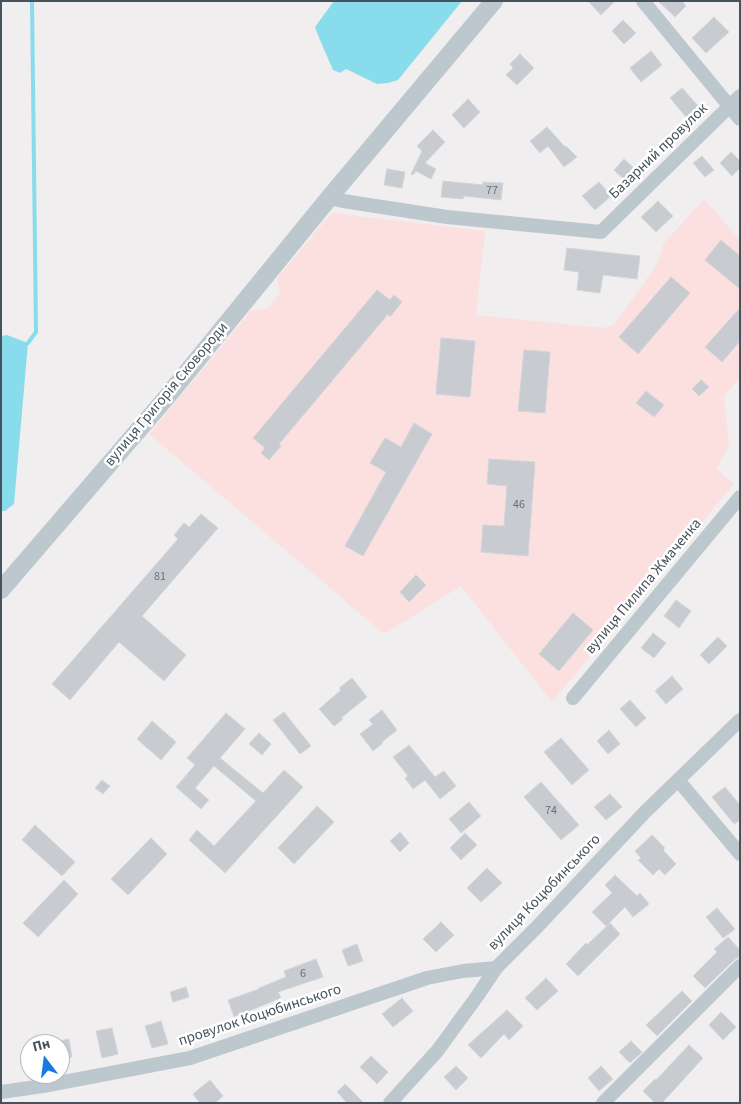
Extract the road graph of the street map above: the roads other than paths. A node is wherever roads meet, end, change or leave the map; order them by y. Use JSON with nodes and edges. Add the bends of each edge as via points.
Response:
{"nodes":[{"id":1,"x":494,"y":1,"type":"edge"},
{"id":2,"x":643,"y":1,"type":"edge"},
{"id":3,"x":740,"y":96,"type":"edge"},
{"id":4,"x":729,"y":107,"type":"junction"},
{"id":5,"x":740,"y":119,"type":"edge"},
{"id":6,"x":329,"y":198,"type":"junction"},
{"id":7,"x":740,"y":497,"type":"edge"},
{"id":8,"x":1,"y":590,"type":"edge"},
{"id":9,"x":573,"y":698,"type":"dead end"},
{"id":10,"x":740,"y":720,"type":"edge"},
{"id":11,"x":678,"y":780,"type":"junction"},
{"id":12,"x":740,"y":854,"type":"edge"},
{"id":13,"x":740,"y":966,"type":"edge"},
{"id":14,"x":496,"y":968,"type":"junction"},
{"id":15,"x":1,"y":1092,"type":"edge"},
{"id":16,"x":390,"y":1103,"type":"edge"},
{"id":17,"x":602,"y":1103,"type":"edge"}],
"edges":[{"from":1,"to":6,"type":"street","name":"вулиця Григорія Сковороди"},
{"from":2,"to":4,"type":"street"},
{"from":3,"to":4,"type":"street","name":"Базарний провулок"},
{"from":4,"to":5,"type":"street"},
{"from":4,"to":6,"type":"street","name":"Базарний провулок","via":[[601,232],[448,217]]},
{"from":6,"to":8,"type":"street","name":"вулиця Григорія Сковороди","via":[[166,398]]},
{"from":7,"to":9,"type":"street","name":"вулиця Пилипа Жмаченка"},
{"from":10,"to":11,"type":"street","name":"вулиця Коцюбинського"},
{"from":11,"to":12,"type":"street"},
{"from":11,"to":14,"type":"street","name":"вулиця Коцюбинського"},
{"from":13,"to":17,"type":"street"},
{"from":14,"to":15,"type":"street","name":"провулок Коцюбинського","via":[[427,978],[190,1058]]},
{"from":14,"to":16,"type":"street","name":"вулиця Коцюбинського","via":[[438,1050]]}]}
